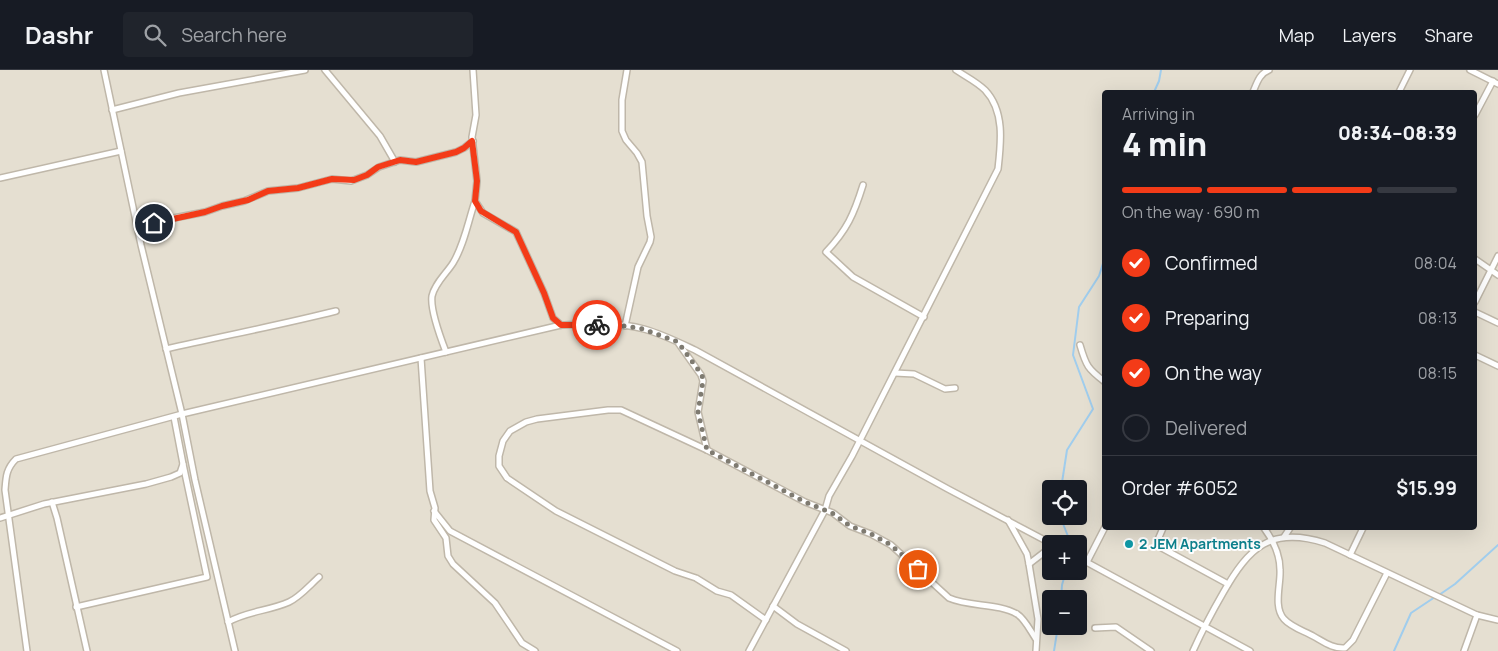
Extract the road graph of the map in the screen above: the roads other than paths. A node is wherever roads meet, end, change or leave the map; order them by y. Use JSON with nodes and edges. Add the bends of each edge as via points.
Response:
{"nodes":[{"id":1,"x":104,"y":70,"type":"edge"},
{"id":2,"x":305,"y":70,"type":"edge"},
{"id":3,"x":325,"y":70,"type":"edge"},
{"id":4,"x":473,"y":70,"type":"edge"},
{"id":5,"x":627,"y":70,"type":"edge"},
{"id":6,"x":956,"y":70,"type":"edge"},
{"id":7,"x":1410,"y":70,"type":"edge"},
{"id":8,"x":1470,"y":70,"type":"edge"},
{"id":9,"x":1265,"y":71,"type":"edge"},
{"id":10,"x":1495,"y":83,"type":"edge"},
{"id":11,"x":1254,"y":90,"type":"edge"},
{"id":12,"x":1400,"y":90,"type":"edge"},
{"id":13,"x":112,"y":110,"type":"junction"},
{"id":14,"x":1477,"y":112,"type":"edge"},
{"id":15,"x":472,"y":141,"type":"junction"},
{"id":16,"x":121,"y":151,"type":"junction"},
{"id":17,"x":395,"y":162,"type":"junction"},
{"id":18,"x":0,"y":178,"type":"edge"},
{"id":19,"x":862,"y":184,"type":"dead end"},
{"id":20,"x":475,"y":201,"type":"junction"},
{"id":21,"x":138,"y":225,"type":"junction"},
{"id":22,"x":1498,"y":256,"type":"edge"},
{"id":23,"x":1477,"y":260,"type":"edge"},
{"id":24,"x":1490,"y":270,"type":"junction"},
{"id":25,"x":1498,"y":275,"type":"edge"},
{"id":26,"x":1477,"y":298,"type":"edge"},
{"id":27,"x":336,"y":311,"type":"dead end"},
{"id":28,"x":1477,"y":313,"type":"edge"},
{"id":29,"x":924,"y":317,"type":"junction"},
{"id":30,"x":1498,"y":323,"type":"edge"},
{"id":31,"x":561,"y":325,"type":"junction"},
{"id":32,"x":625,"y":326,"type":"junction"},
{"id":33,"x":678,"y":342,"type":"junction"},
{"id":34,"x":1080,"y":345,"type":"dead end"},
{"id":35,"x":166,"y":350,"type":"junction"},
{"id":36,"x":446,"y":352,"type":"junction"},
{"id":37,"x":1477,"y":356,"type":"edge"},
{"id":38,"x":421,"y":358,"type":"junction"},
{"id":39,"x":1498,"y":366,"type":"edge"},
{"id":40,"x":895,"y":373,"type":"junction"},
{"id":41,"x":1102,"y":380,"type":"edge"},
{"id":42,"x":955,"y":388,"type":"dead end"},
{"id":43,"x":182,"y":414,"type":"junction"},
{"id":44,"x":174,"y":417,"type":"junction"},
{"id":45,"x":860,"y":440,"type":"junction"},
{"id":46,"x":707,"y":450,"type":"junction"},
{"id":47,"x":183,"y":464,"type":"junction"},
{"id":48,"x":52,"y":502,"type":"junction"},
{"id":49,"x":825,"y":510,"type":"junction"},
{"id":50,"x":434,"y":511,"type":"junction"},
{"id":51,"x":8,"y":515,"type":"junction"},
{"id":52,"x":0,"y":518,"type":"edge"},
{"id":53,"x":1007,"y":519,"type":"junction"},
{"id":54,"x":1103,"y":530,"type":"edge"},
{"id":55,"x":1162,"y":530,"type":"edge"},
{"id":56,"x":1266,"y":530,"type":"edge"},
{"id":57,"x":1289,"y":530,"type":"edge"},
{"id":58,"x":1362,"y":530,"type":"edge"},
{"id":59,"x":1284,"y":537,"type":"junction"},
{"id":60,"x":1042,"y":539,"type":"edge"},
{"id":61,"x":1273,"y":540,"type":"junction"},
{"id":62,"x":1042,"y":553,"type":"edge"},
{"id":63,"x":1350,"y":555,"type":"junction"},
{"id":64,"x":1087,"y":562,"type":"joint"},
{"id":65,"x":1029,"y":564,"type":"junction"},
{"id":66,"x":1387,"y":573,"type":"junction"},
{"id":67,"x":319,"y":577,"type":"dead end"},
{"id":68,"x":1228,"y":584,"type":"junction"},
{"id":69,"x":76,"y":606,"type":"junction"},
{"id":70,"x":773,"y":606,"type":"junction"},
{"id":71,"x":1477,"y":615,"type":"junction"},
{"id":72,"x":766,"y":620,"type":"junction"},
{"id":73,"x":1498,"y":620,"type":"edge"},
{"id":74,"x":228,"y":622,"type":"junction"},
{"id":75,"x":1204,"y":627,"type":"junction"},
{"id":76,"x":1095,"y":628,"type":"dead end"},
{"id":77,"x":1036,"y":639,"type":"junction"},
{"id":78,"x":1331,"y":649,"type":"edge"},
{"id":79,"x":27,"y":651,"type":"edge"},
{"id":80,"x":87,"y":651,"type":"edge"},
{"id":81,"x":235,"y":651,"type":"edge"},
{"id":82,"x":535,"y":651,"type":"edge"},
{"id":83,"x":677,"y":651,"type":"edge"},
{"id":84,"x":750,"y":651,"type":"edge"},
{"id":85,"x":846,"y":651,"type":"edge"},
{"id":86,"x":1036,"y":651,"type":"edge"},
{"id":87,"x":1151,"y":651,"type":"edge"},
{"id":88,"x":1193,"y":651,"type":"edge"},
{"id":89,"x":1250,"y":651,"type":"edge"},
{"id":90,"x":1464,"y":651,"type":"edge"}],
"edges":[{"from":1,"to":13,"type":"street"},
{"from":2,"to":13,"type":"street"},
{"from":3,"to":17,"type":"street","via":[[382,138]]},
{"from":4,"to":15,"type":"street","via":[[476,119]]},
{"from":5,"to":32,"type":"street","via":[[622,100],[622,132],[642,162],[646,216],[651,236],[639,263]]},
{"from":6,"to":29,"type":"street","via":[[984,89],[993,101],[1002,141],[998,169]]},
{"from":7,"to":12,"type":"street"},
{"from":8,"to":10,"type":"street"},
{"from":9,"to":11,"type":"street"},
{"from":10,"to":14,"type":"street"},
{"from":13,"to":16,"type":"street"},
{"from":15,"to":17,"type":"street","via":[[456,152],[418,161],[402,159]]},
{"from":15,"to":20,"type":"street","via":[[477,181]]},
{"from":16,"to":18,"type":"street"},
{"from":16,"to":21,"type":"street"},
{"from":17,"to":21,"type":"street","via":[[351,180],[332,179],[298,188],[268,191],[205,212]]},
{"from":19,"to":29,"type":"street","via":[[856,209],[842,235],[826,252],[853,277]]},
{"from":20,"to":31,"type":"street","via":[[481,211],[516,232],[553,318]]},
{"from":20,"to":36,"type":"street","via":[[458,253],[432,297]]},
{"from":21,"to":35,"type":"street"},
{"from":22,"to":24,"type":"street"},
{"from":23,"to":24,"type":"street"},
{"from":24,"to":25,"type":"street"},
{"from":24,"to":26,"type":"street"},
{"from":27,"to":35,"type":"street"},
{"from":28,"to":30,"type":"street"},
{"from":29,"to":40,"type":"street"},
{"from":31,"to":32,"type":"street"},
{"from":31,"to":36,"type":"street"},
{"from":32,"to":33,"type":"street"},
{"from":33,"to":45,"type":"street"},
{"from":33,"to":46,"type":"street","via":[[702,375],[698,412]]},
{"from":34,"to":41,"type":"street","via":[[1085,364]]},
{"from":35,"to":43,"type":"street"},
{"from":36,"to":38,"type":"street"},
{"from":37,"to":39,"type":"street"},
{"from":38,"to":43,"type":"street"},
{"from":38,"to":50,"type":"street","via":[[429,486]]},
{"from":40,"to":42,"type":"street","via":[[914,374],[945,389]]},
{"from":40,"to":45,"type":"street"},
{"from":43,"to":44,"type":"street"},
{"from":43,"to":74,"type":"street"},
{"from":44,"to":47,"type":"street"},
{"from":44,"to":51,"type":"street","via":[[16,459],[6,472]]},
{"from":45,"to":49,"type":"street","via":[[829,496]]},
{"from":45,"to":53,"type":"street"},
{"from":46,"to":49,"type":"street"},
{"from":46,"to":72,"type":"street","via":[[621,410],[608,410],[526,422],[510,431],[503,441],[499,466],[507,478],[551,508],[675,571],[696,578],[716,591],[730,595]]},
{"from":47,"to":48,"type":"street","via":[[180,473],[171,477]]},
{"from":47,"to":69,"type":"street","via":[[207,577]]},
{"from":48,"to":51,"type":"street"},
{"from":48,"to":69,"type":"street"},
{"from":49,"to":70,"type":"street"},
{"from":49,"to":77,"type":"street","via":[[897,549],[949,598],[1018,614]]},
{"from":50,"to":82,"type":"street","via":[[434,520],[446,538],[448,556],[453,564],[495,603],[522,643]]},
{"from":50,"to":83,"type":"street","via":[[450,530]]},
{"from":51,"to":52,"type":"street"},
{"from":51,"to":79,"type":"street"},
{"from":53,"to":60,"type":"street"},
{"from":53,"to":65,"type":"street","via":[[1027,554]]},
{"from":54,"to":64,"type":"street"},
{"from":55,"to":68,"type":"street","via":[[1157,542],[1160,547]]},
{"from":56,"to":61,"type":"street"},
{"from":57,"to":59,"type":"street"},
{"from":58,"to":63,"type":"street"},
{"from":59,"to":61,"type":"street"},
{"from":59,"to":63,"type":"street","via":[[1309,538]]},
{"from":61,"to":68,"type":"street","via":[[1250,554]]},
{"from":61,"to":78,"type":"street","via":[[1280,569],[1281,615]]},
{"from":62,"to":65,"type":"street"},
{"from":63,"to":66,"type":"street"},
{"from":64,"to":75,"type":"street"},
{"from":65,"to":77,"type":"street","via":[[1038,619]]},
{"from":66,"to":71,"type":"street"},
{"from":66,"to":78,"type":"street","via":[[1353,640],[1345,648]]},
{"from":67,"to":74,"type":"street","via":[[289,602]]},
{"from":68,"to":75,"type":"street"},
{"from":69,"to":80,"type":"street"},
{"from":70,"to":72,"type":"street"},
{"from":70,"to":85,"type":"street","via":[[796,624]]},
{"from":71,"to":73,"type":"street"},
{"from":71,"to":90,"type":"street"},
{"from":72,"to":84,"type":"street"},
{"from":74,"to":81,"type":"street"},
{"from":75,"to":88,"type":"street"},
{"from":75,"to":89,"type":"street"},
{"from":76,"to":87,"type":"street","via":[[1116,627]]},
{"from":77,"to":86,"type":"street"}]}
